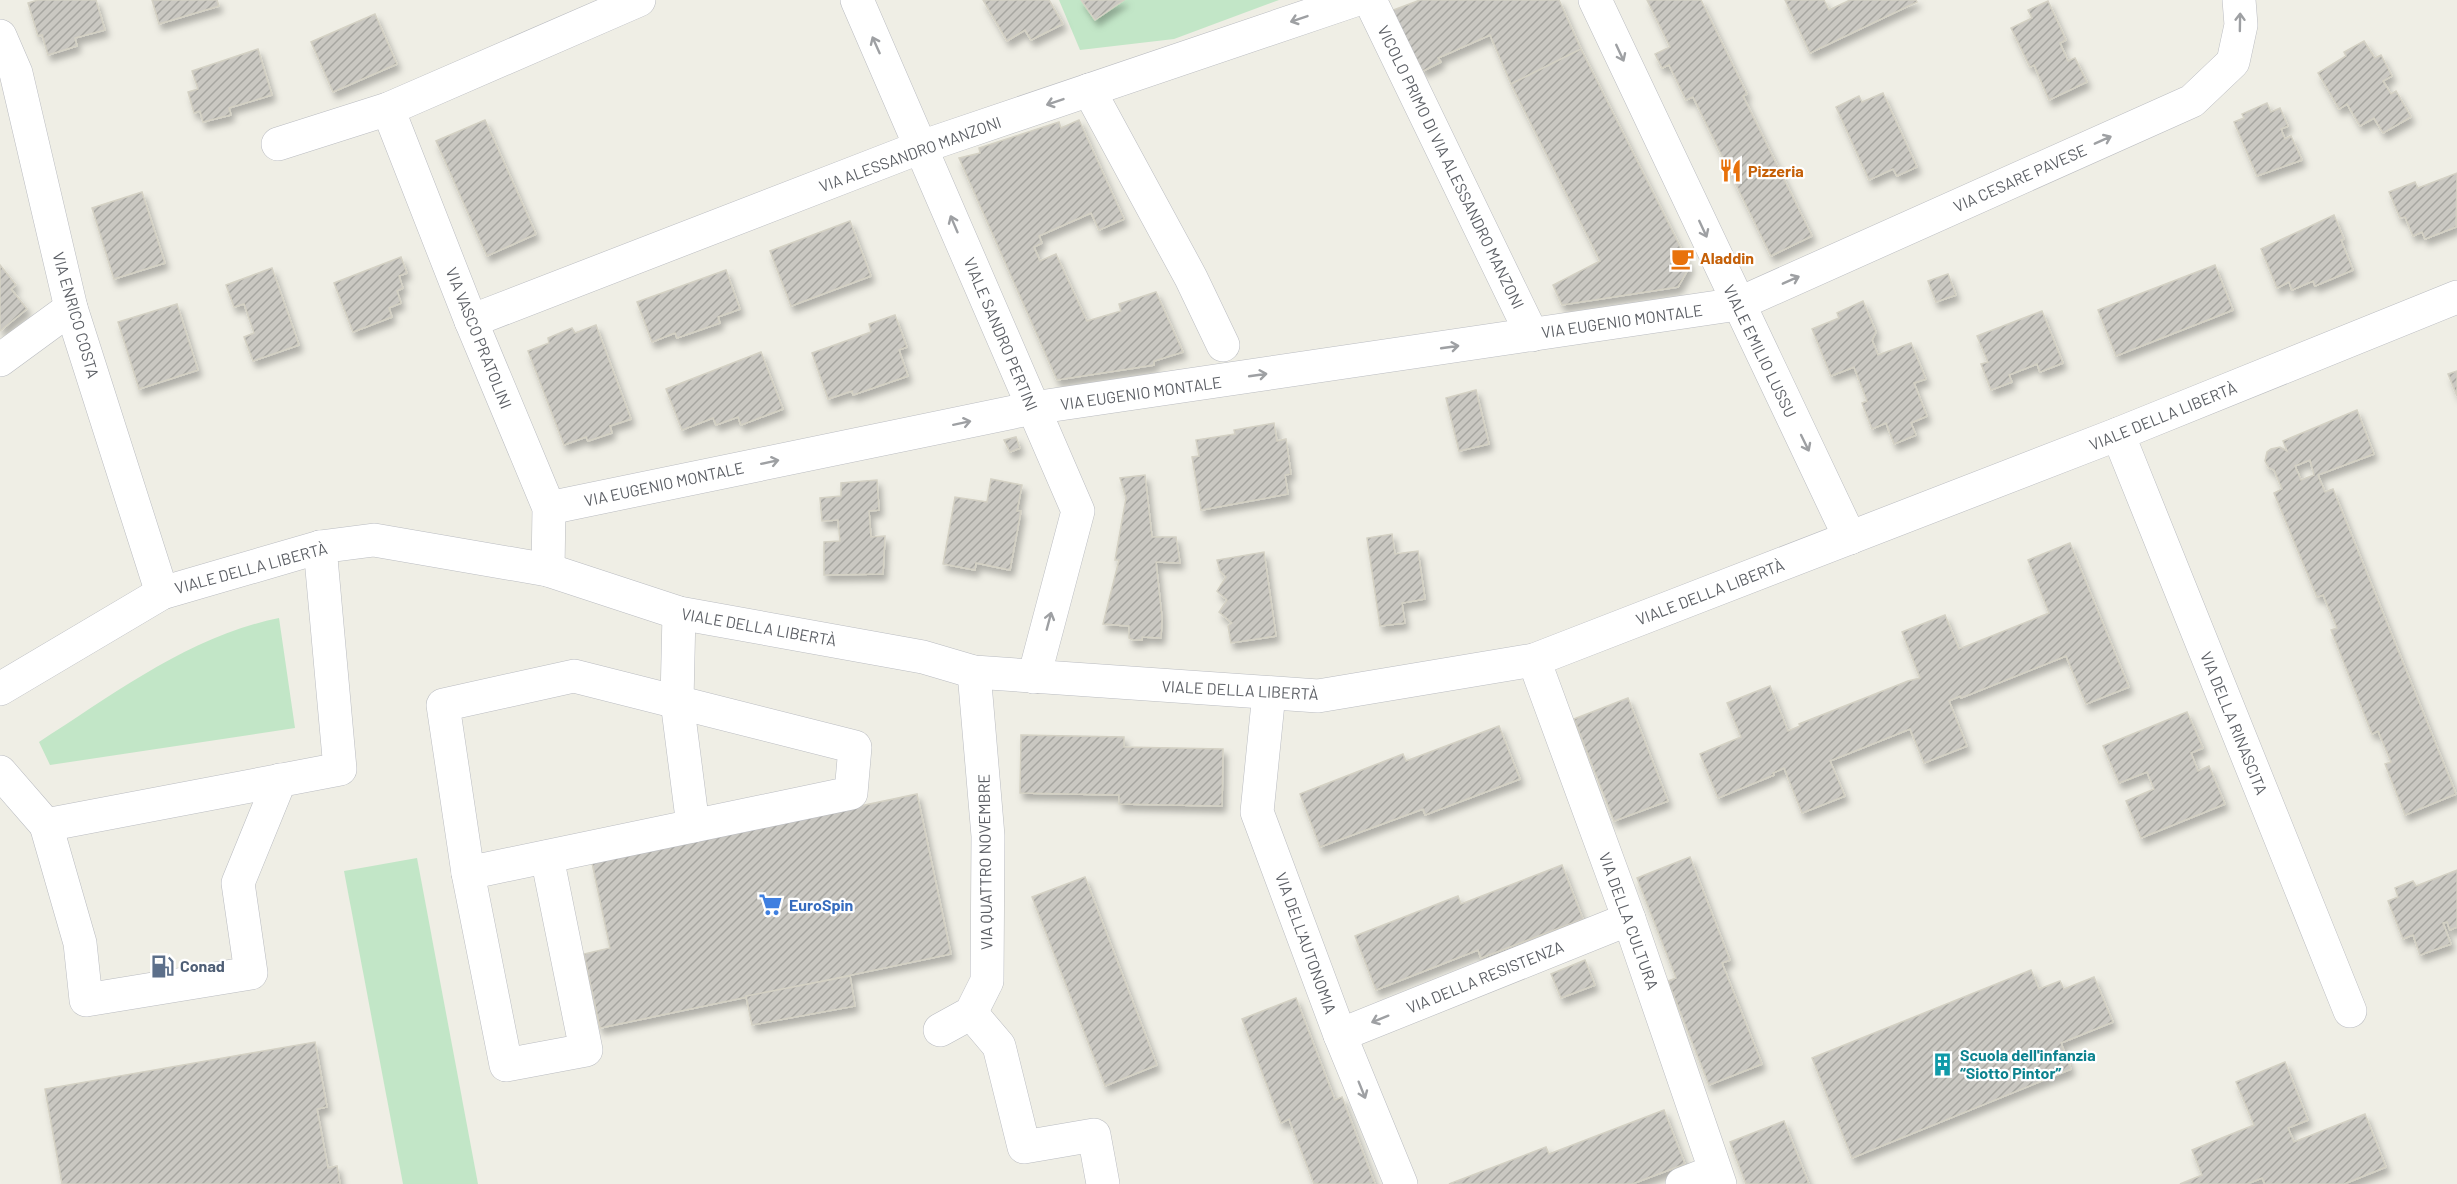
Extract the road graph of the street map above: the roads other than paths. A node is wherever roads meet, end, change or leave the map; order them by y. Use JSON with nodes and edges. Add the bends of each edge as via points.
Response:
{"nodes":[{"id":1,"x":639,"y":0,"type":"edge"},
{"id":2,"x":857,"y":0,"type":"edge"},
{"id":3,"x":1355,"y":0,"type":"edge"},
{"id":4,"x":1370,"y":0,"type":"edge"},
{"id":5,"x":1595,"y":0,"type":"edge"},
{"id":6,"x":2240,"y":0,"type":"edge"},
{"id":7,"x":0,"y":36,"type":"edge"},
{"id":8,"x":1089,"y":90,"type":"junction"},
{"id":9,"x":388,"y":109,"type":"junction"},
{"id":10,"x":279,"y":144,"type":"dead end"},
{"id":11,"x":921,"y":147,"type":"junction"},
{"id":12,"x":2457,"y":297,"type":"edge"},
{"id":13,"x":1738,"y":304,"type":"junction"},
{"id":14,"x":71,"y":308,"type":"junction"},
{"id":15,"x":471,"y":321,"type":"junction"},
{"id":16,"x":1532,"y":335,"type":"junction"},
{"id":17,"x":1223,"y":345,"type":"dead end"},
{"id":18,"x":0,"y":360,"type":"edge"},
{"id":19,"x":1033,"y":408,"type":"junction"},
{"id":20,"x":2118,"y":434,"type":"junction"},
{"id":21,"x":549,"y":508,"type":"junction"},
{"id":22,"x":1850,"y":538,"type":"junction"},
{"id":23,"x":320,"y":547,"type":"junction"},
{"id":24,"x":548,"y":570,"type":"junction"},
{"id":25,"x":162,"y":593,"type":"junction"},
{"id":26,"x":679,"y":614,"type":"junction"},
{"id":27,"x":1534,"y":660,"type":"junction"},
{"id":28,"x":974,"y":672,"type":"junction"},
{"id":29,"x":1034,"y":677,"type":"junction"},
{"id":30,"x":0,"y":689,"type":"edge"},
{"id":31,"x":1269,"y":693,"type":"junction"},
{"id":32,"x":678,"y":701,"type":"junction"},
{"id":33,"x":0,"y":772,"type":"edge"},
{"id":34,"x":280,"y":780,"type":"junction"},
{"id":35,"x":46,"y":825,"type":"junction"},
{"id":36,"x":693,"y":826,"type":"junction"},
{"id":37,"x":547,"y":856,"type":"junction"},
{"id":38,"x":468,"y":873,"type":"junction"},
{"id":39,"x":1629,"y":919,"type":"junction"},
{"id":40,"x":2350,"y":1011,"type":"dead end"},
{"id":41,"x":971,"y":1014,"type":"junction"},
{"id":42,"x":940,"y":1030,"type":"dead end"},
{"id":43,"x":1340,"y":1035,"type":"junction"},
{"id":44,"x":1717,"y":1177,"type":"edge"},
{"id":45,"x":1103,"y":1184,"type":"edge"},
{"id":46,"x":1401,"y":1184,"type":"edge"},
{"id":47,"x":1682,"y":1184,"type":"edge"}],
"edges":[{"from":1,"to":9,"type":"street"},
{"from":11,"to":2,"type":"street","name":"VIALE SANDRO PERTINI","one_way":true},
{"from":3,"to":8,"type":"street","name":"VIA ALESSANDRO MANZONI","one_way":true},
{"from":4,"to":16,"type":"street","name":"VICOLO PRIMO DI VIA ALESSANDRO MANZONI"},
{"from":5,"to":13,"type":"street","name":"VIALE EMILIO LUSSU","one_way":true},
{"from":13,"to":6,"type":"street","name":"VIA CESARE PAVESE","one_way":true,"via":[[2192,101],[2233,62],[2241,25]]},
{"from":7,"to":14,"type":"street","name":"VIA ENRICO COSTA","via":[[16,74]]},
{"from":8,"to":11,"type":"street","name":"VIA ALESSANDRO MANZONI","one_way":true},
{"from":8,"to":17,"type":"street"},
{"from":9,"to":10,"type":"street"},
{"from":9,"to":15,"type":"street","name":"VIA VASCO PRATOLINI"},
{"from":11,"to":15,"type":"street","name":"VIA ALESSANDRO MANZONI"},
{"from":19,"to":11,"type":"street","name":"VIALE SANDRO PERTINI","one_way":true},
{"from":12,"to":20,"type":"street","name":"VIALE DELLA LIBERTÀ"},
{"from":13,"to":16,"type":"street","name":"VIA EUGENIO MONTALE"},
{"from":13,"to":22,"type":"street","name":"VIALE EMILIO LUSSU","one_way":true},
{"from":14,"to":18,"type":"street"},
{"from":14,"to":25,"type":"street","name":"VIA ENRICO COSTA"},
{"from":15,"to":21,"type":"street","name":"VIA VASCO PRATOLINI"},
{"from":19,"to":16,"type":"street","name":"VIA EUGENIO MONTALE","one_way":true},
{"from":21,"to":19,"type":"street","name":"VIA EUGENIO MONTALE","one_way":true},
{"from":29,"to":19,"type":"street","name":"VIALE SANDRO PERTINI","one_way":true,"via":[[1078,511]]},
{"from":20,"to":22,"type":"street","name":"VIALE DELLA LIBERTÀ"},
{"from":20,"to":40,"type":"street","name":"VIA DELLA RINASCITA"},
{"from":21,"to":24,"type":"street","name":"VIA VASCO PRATOLINI"},
{"from":22,"to":27,"type":"street","name":"VIALE DELLA LIBERTÀ"},
{"from":23,"to":24,"type":"street","name":"VIALE DELLA LIBERTÀ","via":[[374,540]]},
{"from":23,"to":25,"type":"street","name":"VIALE DELLA LIBERTÀ"},
{"from":23,"to":34,"type":"street","via":[[340,769]]},
{"from":24,"to":26,"type":"street","name":"VIALE DELLA LIBERTÀ"},
{"from":25,"to":30,"type":"street","name":"VIALE DELLA LIBERTÀ"},
{"from":26,"to":28,"type":"street","name":"VIALE DELLA LIBERTÀ","via":[[923,657]]},
{"from":26,"to":32,"type":"street"},
{"from":27,"to":31,"type":"street","name":"VIALE DELLA LIBERTÀ","via":[[1318,696]]},
{"from":27,"to":39,"type":"street","name":"VIA DELLA CULTURA"},
{"from":28,"to":29,"type":"street","name":"VIALE DELLA LIBERTÀ"},
{"from":28,"to":41,"type":"street","name":"VIA QUATTRO NOVEMBRE","via":[[988,836],[987,981]]},
{"from":29,"to":31,"type":"street","name":"VIALE DELLA LIBERTÀ"},
{"from":31,"to":43,"type":"street","name":"VIA DELL'AUTONOMIA","via":[[1257,812]]},
{"from":32,"to":36,"type":"street"},
{"from":32,"to":36,"type":"street","via":[[855,747],[851,793]]},
{"from":32,"to":38,"type":"street","via":[[574,676],[443,705]]},
{"from":33,"to":35,"type":"street"},
{"from":34,"to":35,"type":"street"},
{"from":34,"to":35,"type":"street","via":[[238,883],[251,973],[86,1000],[80,942]]},
{"from":36,"to":37,"type":"street"},
{"from":37,"to":38,"type":"street"},
{"from":37,"to":38,"type":"street","via":[[586,1050],[506,1065]]},
{"from":39,"to":43,"type":"street","name":"VIA DELLA RESISTENZA","one_way":true},
{"from":39,"to":44,"type":"street","name":"VIA DELLA CULTURA"},
{"from":41,"to":42,"type":"street"},
{"from":41,"to":45,"type":"street","via":[[999,1046],[1024,1147],[1094,1135]]},
{"from":43,"to":46,"type":"street","name":"VIA DELL'AUTONOMIA","one_way":true},
{"from":44,"to":47,"type":"street"}]}
